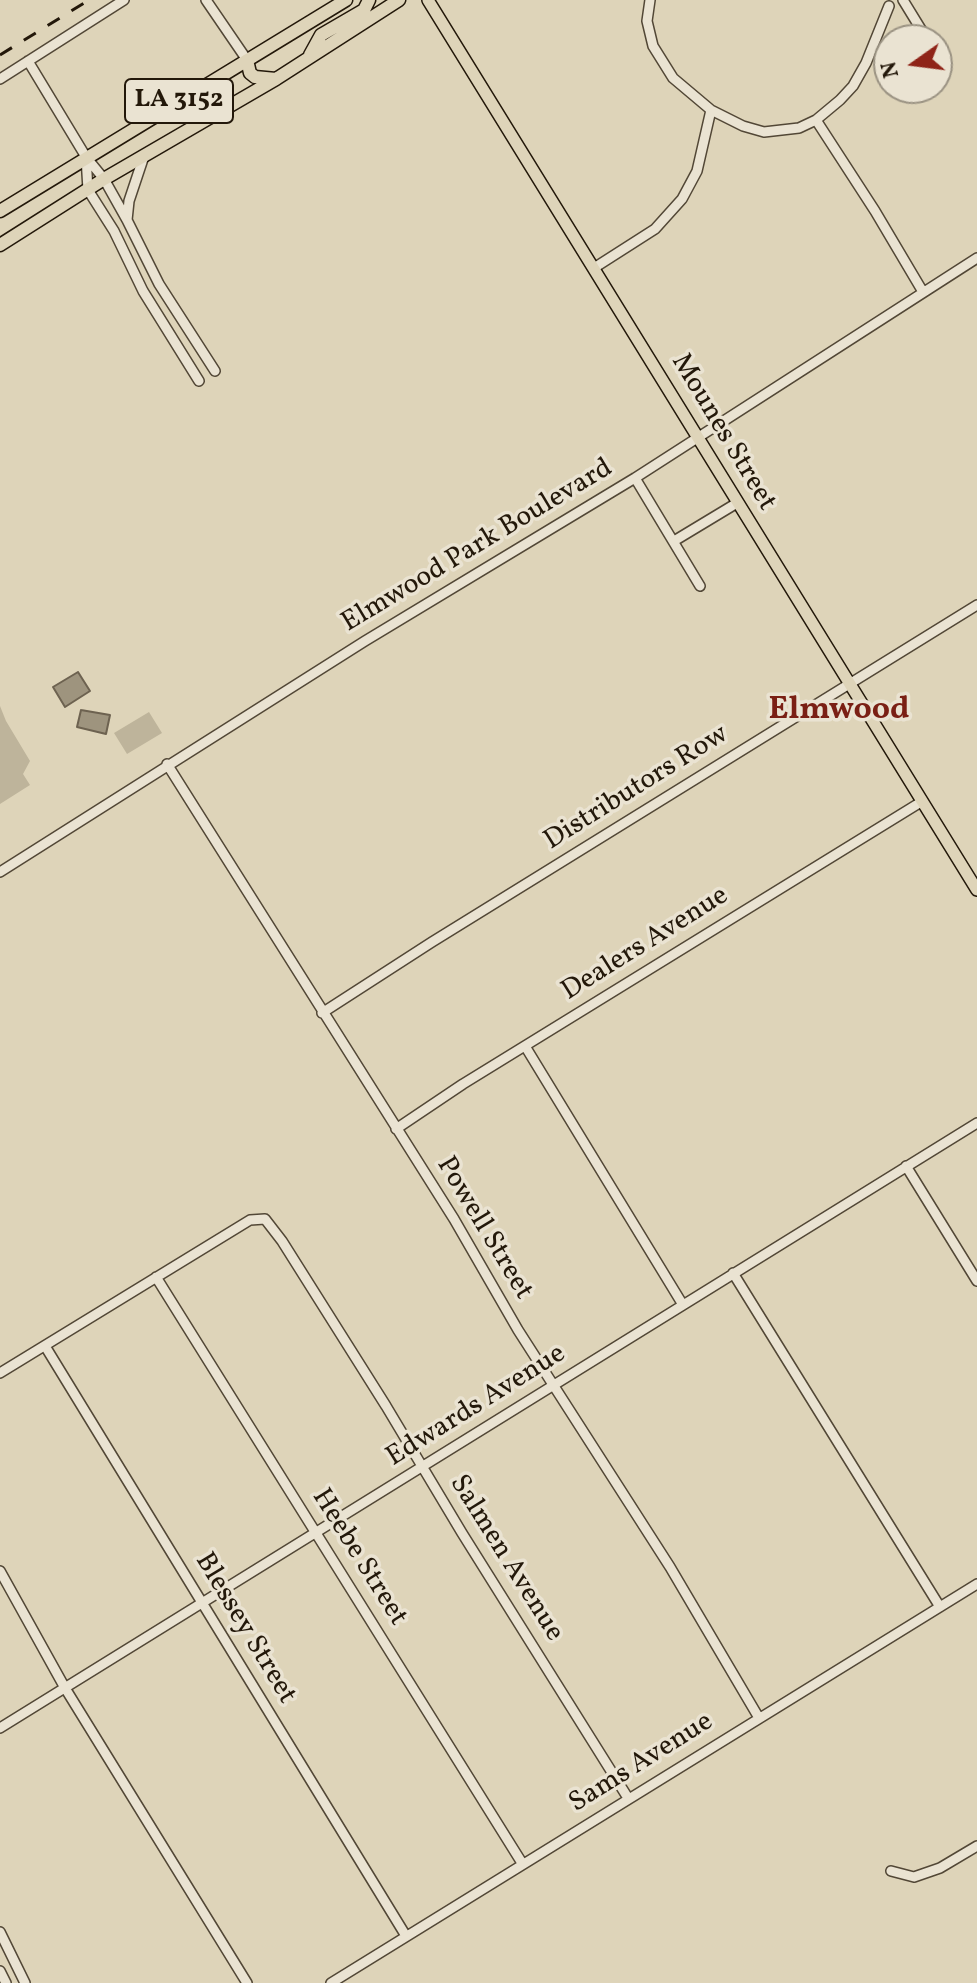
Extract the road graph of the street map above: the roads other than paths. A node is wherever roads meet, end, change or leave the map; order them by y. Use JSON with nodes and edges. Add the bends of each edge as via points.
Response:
{"nodes":[{"id":1,"x":124,"y":0,"type":"edge"},
{"id":2,"x":206,"y":0,"type":"edge"},
{"id":3,"x":346,"y":0,"type":"edge"},
{"id":4,"x":369,"y":0,"type":"edge"},
{"id":5,"x":399,"y":0,"type":"edge"},
{"id":6,"x":428,"y":0,"type":"edge"},
{"id":7,"x":650,"y":0,"type":"edge"},
{"id":8,"x":903,"y":0,"type":"edge"},
{"id":9,"x":889,"y":6,"type":"dead end"},
{"id":10,"x":918,"y":24,"type":"edge"},
{"id":11,"x":308,"y":58,"type":"junction"},
{"id":12,"x":247,"y":60,"type":"junction"},
{"id":13,"x":28,"y":61,"type":"junction"},
{"id":14,"x":0,"y":79,"type":"edge"},
{"id":15,"x":276,"y":79,"type":"junction"},
{"id":16,"x":711,"y":110,"type":"junction"},
{"id":17,"x":816,"y":120,"type":"junction"},
{"id":18,"x":144,"y":156,"type":"junction"},
{"id":19,"x":86,"y":157,"type":"junction"},
{"id":20,"x":104,"y":179,"type":"junction"},
{"id":21,"x":88,"y":190,"type":"junction"},
{"id":22,"x":0,"y":211,"type":"edge"},
{"id":23,"x":127,"y":220,"type":"junction"},
{"id":24,"x":0,"y":245,"type":"edge"},
{"id":25,"x":977,"y":258,"type":"edge"},
{"id":26,"x":594,"y":268,"type":"junction"},
{"id":27,"x":923,"y":292,"type":"junction"},
{"id":28,"x":215,"y":371,"type":"dead end"},
{"id":29,"x":199,"y":381,"type":"dead end"},
{"id":30,"x":697,"y":438,"type":"junction"},
{"id":31,"x":635,"y":478,"type":"junction"},
{"id":32,"x":737,"y":503,"type":"junction"},
{"id":33,"x":674,"y":541,"type":"junction"},
{"id":34,"x":700,"y":586,"type":"dead end"},
{"id":35,"x":977,"y":605,"type":"edge"},
{"id":36,"x":849,"y":685,"type":"junction"},
{"id":37,"x":167,"y":764,"type":"junction"},
{"id":38,"x":921,"y":802,"type":"junction"},
{"id":39,"x":0,"y":872,"type":"edge"},
{"id":40,"x":977,"y":890,"type":"edge"},
{"id":41,"x":322,"y":1013,"type":"junction"},
{"id":42,"x":525,"y":1046,"type":"junction"},
{"id":43,"x":977,"y":1123,"type":"edge"},
{"id":44,"x":396,"y":1129,"type":"junction"},
{"id":45,"x":906,"y":1166,"type":"junction"},
{"id":46,"x":733,"y":1273,"type":"junction"},
{"id":47,"x":156,"y":1277,"type":"junction"},
{"id":48,"x":977,"y":1281,"type":"edge"},
{"id":49,"x":683,"y":1305,"type":"junction"},
{"id":50,"x":45,"y":1346,"type":"junction"},
{"id":51,"x":0,"y":1373,"type":"edge"},
{"id":52,"x":554,"y":1386,"type":"junction"},
{"id":53,"x":423,"y":1467,"type":"junction"},
{"id":54,"x":317,"y":1534,"type":"junction"},
{"id":55,"x":0,"y":1571,"type":"edge"},
{"id":56,"x":977,"y":1584,"type":"edge"},
{"id":57,"x":203,"y":1603,"type":"junction"},
{"id":58,"x":940,"y":1607,"type":"junction"},
{"id":59,"x":65,"y":1688,"type":"junction"},
{"id":60,"x":759,"y":1718,"type":"junction"},
{"id":61,"x":0,"y":1728,"type":"edge"},
{"id":62,"x":628,"y":1798,"type":"junction"},
{"id":63,"x":977,"y":1846,"type":"edge"},
{"id":64,"x":522,"y":1863,"type":"junction"},
{"id":65,"x":891,"y":1871,"type":"dead end"},
{"id":66,"x":0,"y":1932,"type":"edge"},
{"id":67,"x":406,"y":1936,"type":"junction"},
{"id":68,"x":0,"y":1971,"type":"edge"},
{"id":69,"x":6,"y":1983,"type":"edge"},
{"id":70,"x":25,"y":1983,"type":"edge"},
{"id":71,"x":247,"y":1983,"type":"edge"},
{"id":72,"x":331,"y":1983,"type":"edge"}],
"edges":[{"from":1,"to":13,"type":"street"},
{"from":2,"to":12,"type":"street"},
{"from":3,"to":12,"type":"highway","number":"LA 3152"},
{"from":4,"to":11,"type":"highway","via":[[364,10],[321,35]]},
{"from":5,"to":11,"type":"highway","number":"LA 3152"},
{"from":6,"to":26,"type":"main road","name":"Mounes Street"},
{"from":7,"to":16,"type":"street","via":[[647,21],[659,59]]},
{"from":8,"to":10,"type":"street"},
{"from":9,"to":17,"type":"street","via":[[853,86]]},
{"from":11,"to":15,"type":"highway","number":"LA 3152"},
{"from":12,"to":15,"type":"highway","via":[[255,77]]},
{"from":12,"to":19,"type":"highway","number":"LA 3152"},
{"from":13,"to":14,"type":"street"},
{"from":13,"to":19,"type":"street"},
{"from":15,"to":18,"type":"highway","number":"LA 3152"},
{"from":16,"to":17,"type":"street","via":[[764,132]]},
{"from":16,"to":26,"type":"street","via":[[697,171],[682,199],[655,229]]},
{"from":17,"to":27,"type":"street"},
{"from":18,"to":20,"type":"highway","number":"LA 3152"},
{"from":18,"to":23,"type":"street"},
{"from":19,"to":20,"type":"street"},
{"from":19,"to":21,"type":"street"},
{"from":19,"to":22,"type":"highway","number":"LA 3152"},
{"from":20,"to":21,"type":"highway","number":"LA 3152"},
{"from":20,"to":23,"type":"street"},
{"from":21,"to":24,"type":"highway","number":"LA 3152"},
{"from":21,"to":29,"type":"street"},
{"from":23,"to":28,"type":"street","via":[[159,284]]},
{"from":25,"to":27,"type":"street","name":"Elmwood Park Boulevard"},
{"from":26,"to":30,"type":"main road","name":"Mounes Street"},
{"from":27,"to":30,"type":"street","name":"Elmwood Park Boulevard"},
{"from":30,"to":31,"type":"street","name":"Elmwood Park Boulevard"},
{"from":30,"to":32,"type":"main road","name":"Mounes Street"},
{"from":31,"to":33,"type":"street"},
{"from":31,"to":37,"type":"street","name":"Elmwood Park Boulevard"},
{"from":32,"to":33,"type":"street"},
{"from":32,"to":36,"type":"main road","name":"Mounes Street"},
{"from":33,"to":34,"type":"street"},
{"from":35,"to":36,"type":"street","name":"Distributors Row"},
{"from":36,"to":38,"type":"main road","name":"Mounes Street"},
{"from":36,"to":41,"type":"street","name":"Distributors Row"},
{"from":37,"to":39,"type":"street","name":"Elmwood Park Boulevard"},
{"from":37,"to":41,"type":"street","name":"Powell Street"},
{"from":38,"to":40,"type":"main road","name":"Mounes Street"},
{"from":38,"to":42,"type":"street","name":"Dealers Avenue"},
{"from":41,"to":44,"type":"street","name":"Powell Street"},
{"from":42,"to":44,"type":"street","name":"Dealers Avenue"},
{"from":42,"to":49,"type":"street"},
{"from":43,"to":45,"type":"street","name":"Edwards Avenue"},
{"from":44,"to":52,"type":"street","name":"Powell Street"},
{"from":45,"to":46,"type":"street","name":"Edwards Avenue"},
{"from":45,"to":48,"type":"street"},
{"from":46,"to":49,"type":"street","name":"Edwards Avenue"},
{"from":46,"to":58,"type":"street"},
{"from":47,"to":50,"type":"street"},
{"from":47,"to":53,"type":"street","name":"Salmen Avenue","via":[[250,1220],[267,1222]]},
{"from":47,"to":54,"type":"street","name":"Heebe Street"},
{"from":49,"to":52,"type":"street","name":"Edwards Avenue"},
{"from":50,"to":51,"type":"street"},
{"from":50,"to":57,"type":"street","name":"Blessey Street"},
{"from":52,"to":53,"type":"street","name":"Edwards Avenue"},
{"from":52,"to":60,"type":"street","name":"Powell Street"},
{"from":53,"to":54,"type":"street","name":"Edwards Avenue"},
{"from":53,"to":62,"type":"street","name":"Salmen Avenue"},
{"from":54,"to":57,"type":"street","name":"Edwards Avenue"},
{"from":54,"to":64,"type":"street","name":"Heebe Street"},
{"from":55,"to":59,"type":"street"},
{"from":56,"to":58,"type":"street","name":"Sams Avenue"},
{"from":57,"to":59,"type":"street","name":"Edwards Avenue"},
{"from":57,"to":67,"type":"street","name":"Blessey Street"},
{"from":58,"to":60,"type":"street","name":"Sams Avenue"},
{"from":59,"to":61,"type":"street","name":"Edwards Avenue"},
{"from":59,"to":71,"type":"street"},
{"from":60,"to":62,"type":"street","name":"Sams Avenue"},
{"from":62,"to":64,"type":"street","name":"Sams Avenue"},
{"from":63,"to":65,"type":"street","via":[[914,1877]]},
{"from":64,"to":67,"type":"street","name":"Sams Avenue"},
{"from":66,"to":70,"type":"street"},
{"from":67,"to":72,"type":"street","name":"Sams Avenue"},
{"from":68,"to":69,"type":"street"}]}
